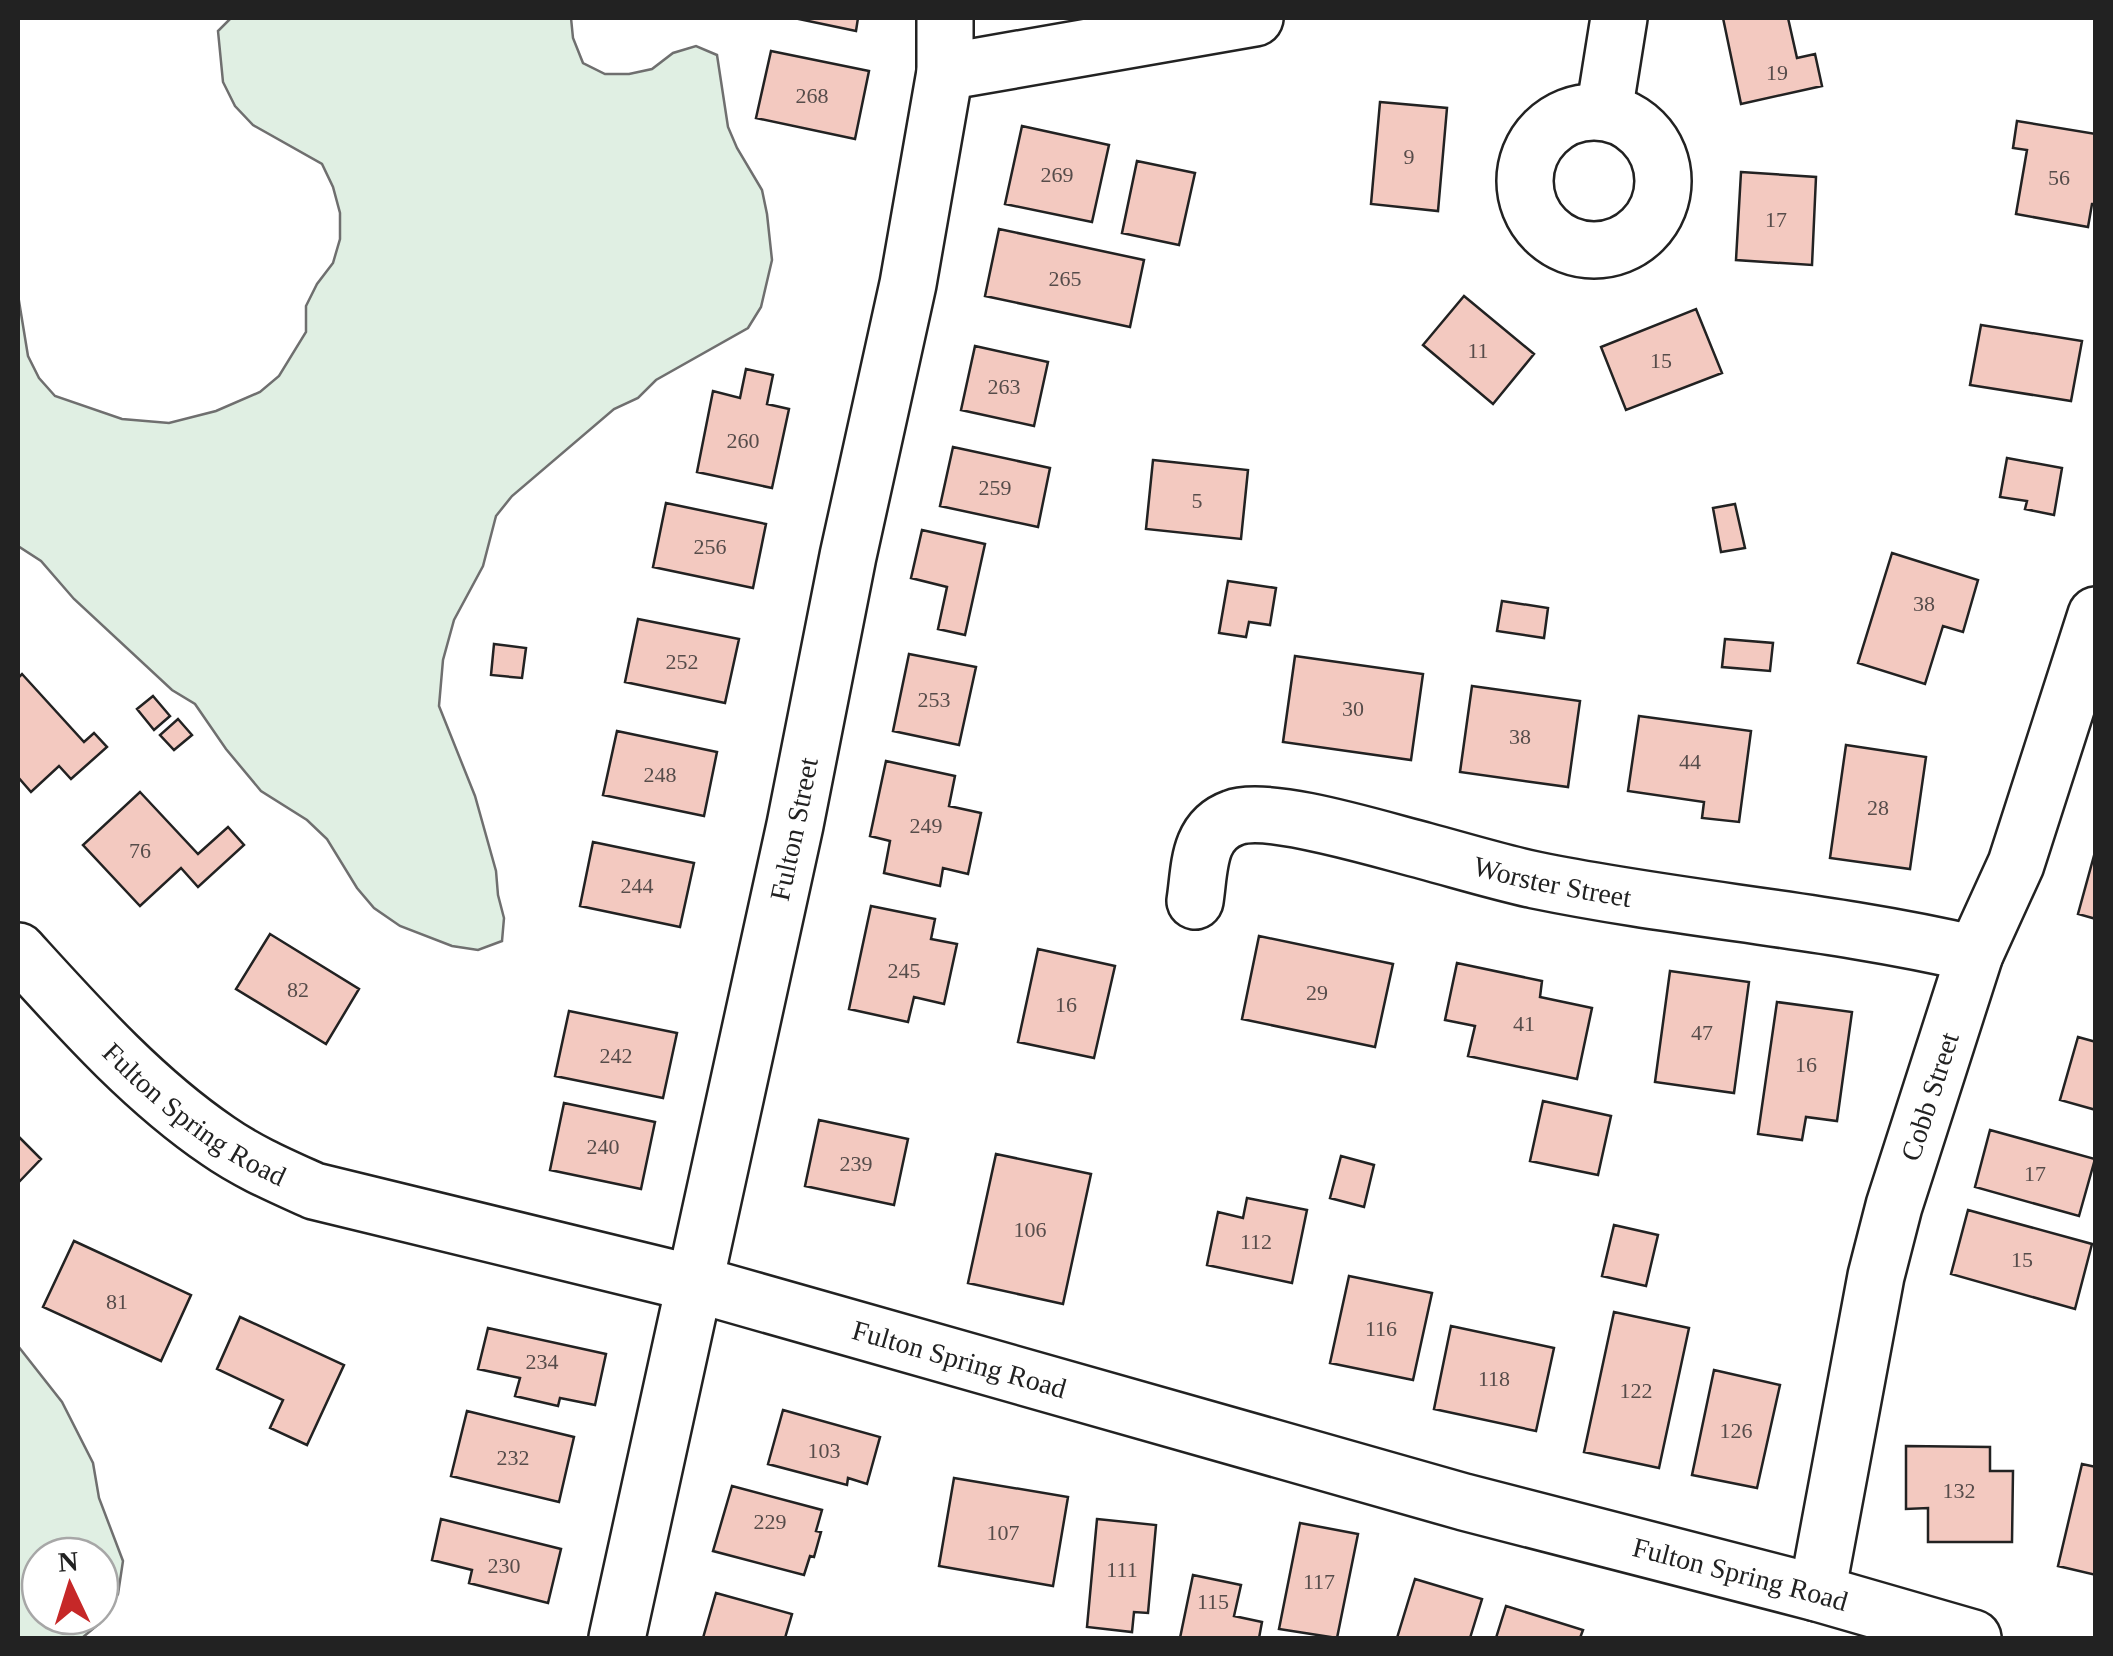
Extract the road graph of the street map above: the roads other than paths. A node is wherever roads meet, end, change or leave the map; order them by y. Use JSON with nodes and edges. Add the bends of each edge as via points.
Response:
{"nodes":[{"id":1,"x":945,"y":18,"type":"edge"},
{"id":2,"x":1255,"y":18,"type":"edge"},
{"id":3,"x":1619,"y":18,"type":"edge"},
{"id":4,"x":945,"y":72,"type":"junction"},
{"id":5,"x":1604,"y":112,"type":"dead end"},
{"id":6,"x":2096,"y":615,"type":"edge"},
{"id":7,"x":1195,"y":901,"type":"dead end"},
{"id":8,"x":18,"y":951,"type":"edge"},
{"id":9,"x":1975,"y":954,"type":"junction"},
{"id":10,"x":696,"y":1284,"type":"junction"},
{"id":11,"x":1817,"y":1593,"type":"junction"},
{"id":12,"x":616,"y":1638,"type":"edge"},
{"id":13,"x":1973,"y":1638,"type":"edge"}],
"edges":[{"from":1,"to":4,"type":"street","name":"Fulton Street"},
{"from":2,"to":4,"type":"street"},
{"from":3,"to":5,"type":"street"},
{"from":4,"to":10,"type":"street","name":"Fulton Street","via":[[908,284]]},
{"from":6,"to":9,"type":"street","name":"Cobb Street","via":[[2016,864]]},
{"from":7,"to":9,"type":"street","name":"Worster Street","via":[[1208,835],[1234,817],[1253,815],[1537,880],[1853,928]]},
{"from":8,"to":10,"type":"street","name":"Fulton Spring Road","via":[[158,1095],[260,1166],[314,1190]]},
{"from":9,"to":11,"type":"street","name":"Cobb Street","via":[[1884,1240]]},
{"from":10,"to":11,"type":"street","name":"Fulton Spring Road","via":[[1464,1502]]},
{"from":10,"to":12,"type":"street","name":"Fulton Street"},
{"from":11,"to":13,"type":"street","name":"Fulton Spring Road"}]}
